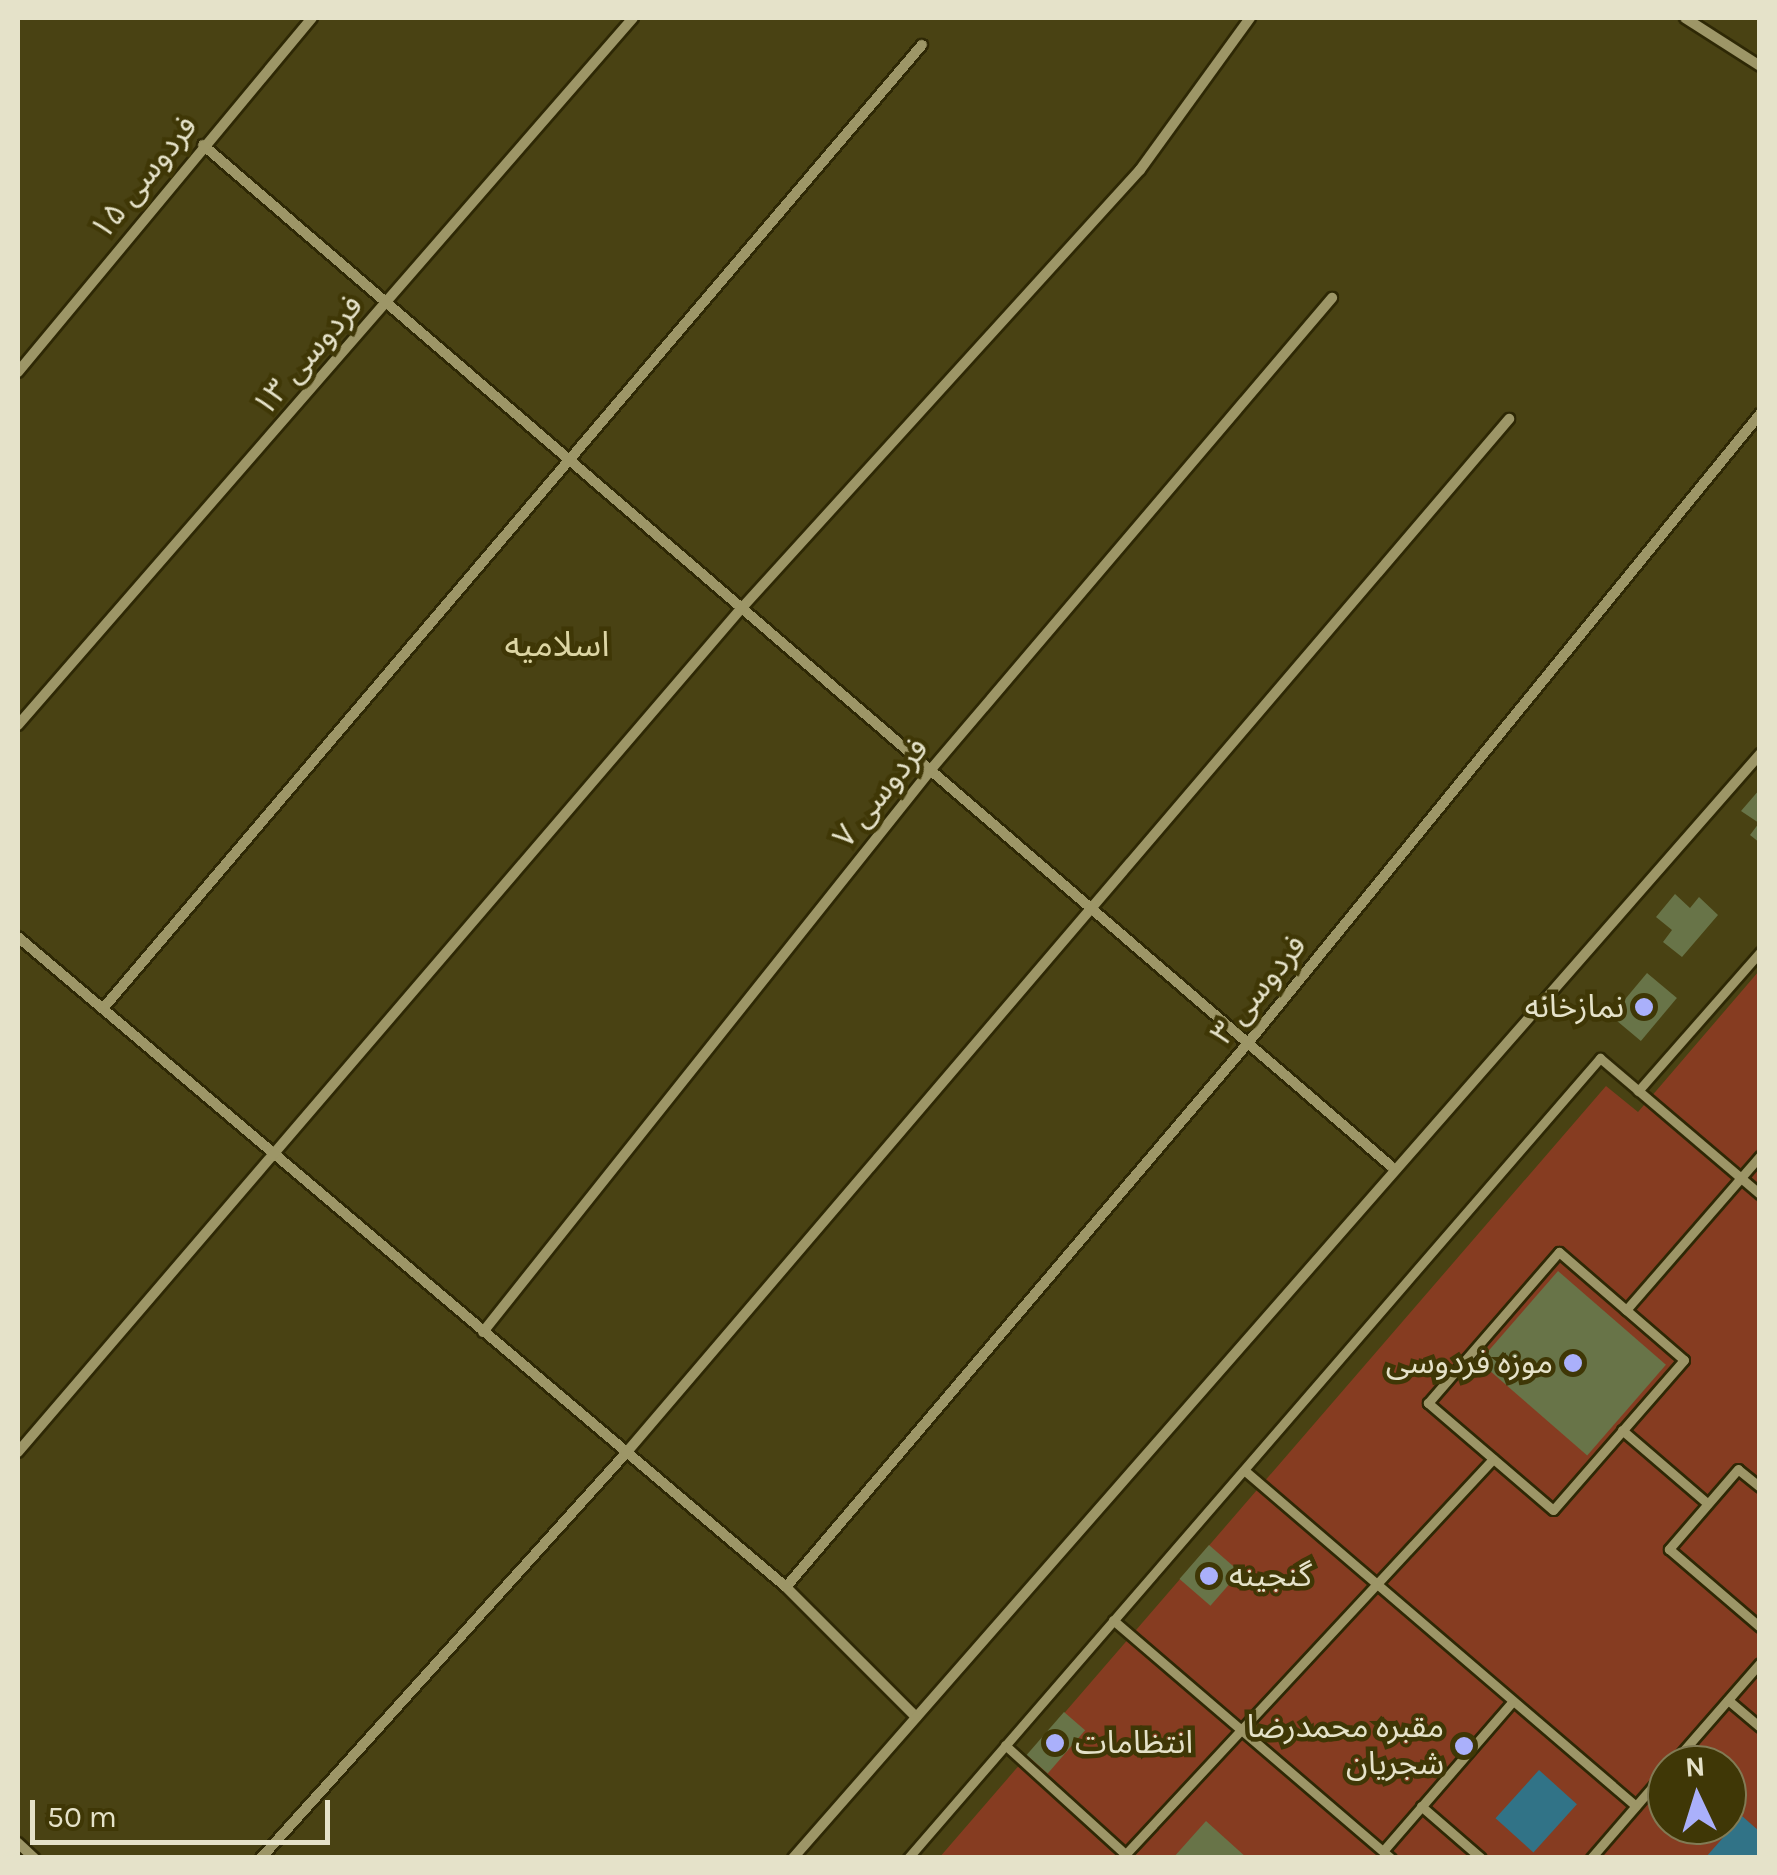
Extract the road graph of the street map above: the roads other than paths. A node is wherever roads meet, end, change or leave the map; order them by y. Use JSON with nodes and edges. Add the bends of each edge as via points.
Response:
{"nodes":[{"id":1,"x":312,"y":18,"type":"edge"},
{"id":2,"x":633,"y":18,"type":"edge"},
{"id":3,"x":1250,"y":18,"type":"edge"},
{"id":4,"x":1685,"y":18,"type":"edge"},
{"id":5,"x":922,"y":45,"type":"dead end"},
{"id":6,"x":1760,"y":66,"type":"edge"},
{"id":7,"x":203,"y":145,"type":"junction"},
{"id":8,"x":1332,"y":298,"type":"dead end"},
{"id":9,"x":387,"y":303,"type":"junction"},
{"id":10,"x":18,"y":372,"type":"edge"},
{"id":11,"x":1760,"y":414,"type":"edge"},
{"id":12,"x":1509,"y":419,"type":"dead end"},
{"id":13,"x":567,"y":461,"type":"junction"},
{"id":14,"x":740,"y":610,"type":"junction"},
{"id":15,"x":18,"y":725,"type":"edge"},
{"id":16,"x":1760,"y":754,"type":"edge"},
{"id":17,"x":933,"y":767,"type":"junction"},
{"id":18,"x":1095,"y":909,"type":"junction"},
{"id":19,"x":18,"y":937,"type":"edge"},
{"id":20,"x":1760,"y":952,"type":"edge"},
{"id":21,"x":106,"y":1005,"type":"junction"},
{"id":22,"x":1248,"y":1043,"type":"junction"},
{"id":23,"x":1638,"y":1091,"type":"junction"},
{"id":24,"x":279,"y":1156,"type":"junction"},
{"id":25,"x":1760,"y":1156,"type":"edge"},
{"id":26,"x":1391,"y":1166,"type":"junction"},
{"id":27,"x":1740,"y":1178,"type":"junction"},
{"id":28,"x":1760,"y":1194,"type":"edge"},
{"id":29,"x":1626,"y":1310,"type":"junction"},
{"id":30,"x":483,"y":1332,"type":"junction"},
{"id":31,"x":1622,"y":1430,"type":"junction"},
{"id":32,"x":18,"y":1452,"type":"edge"},
{"id":33,"x":626,"y":1453,"type":"junction"},
{"id":34,"x":1493,"y":1459,"type":"junction"},
{"id":35,"x":1244,"y":1470,"type":"junction"},
{"id":36,"x":1760,"y":1487,"type":"edge"},
{"id":37,"x":1708,"y":1504,"type":"junction"},
{"id":38,"x":1377,"y":1584,"type":"junction"},
{"id":39,"x":786,"y":1587,"type":"junction"},
{"id":40,"x":1113,"y":1620,"type":"junction"},
{"id":41,"x":1760,"y":1627,"type":"edge"},
{"id":42,"x":1760,"y":1663,"type":"edge"},
{"id":43,"x":1728,"y":1700,"type":"junction"},
{"id":44,"x":1513,"y":1701,"type":"junction"},
{"id":45,"x":916,"y":1717,"type":"junction"},
{"id":46,"x":1760,"y":1727,"type":"edge"},
{"id":47,"x":1241,"y":1730,"type":"junction"},
{"id":48,"x":1005,"y":1745,"type":"junction"},
{"id":49,"x":1689,"y":1745,"type":"edge"},
{"id":50,"x":1647,"y":1793,"type":"edge"},
{"id":51,"x":1422,"y":1806,"type":"junction"},
{"id":52,"x":1636,"y":1806,"type":"junction"},
{"id":53,"x":18,"y":1844,"type":"edge"},
{"id":54,"x":1387,"y":1854,"type":"edge"},
{"id":55,"x":1124,"y":1856,"type":"edge"},
{"id":56,"x":1479,"y":1857,"type":"edge"},
{"id":57,"x":34,"y":1858,"type":"edge"},
{"id":58,"x":261,"y":1858,"type":"edge"},
{"id":59,"x":793,"y":1858,"type":"edge"},
{"id":60,"x":908,"y":1858,"type":"edge"},
{"id":61,"x":1591,"y":1858,"type":"edge"}],
"edges":[{"from":1,"to":7,"type":"street","name":"فردوسی ۱۵"},
{"from":2,"to":9,"type":"street","name":"فردوسی ۱۳"},
{"from":3,"to":14,"type":"street","via":[[1140,170]]},
{"from":4,"to":6,"type":"street"},
{"from":5,"to":13,"type":"street"},
{"from":7,"to":9,"type":"street"},
{"from":7,"to":10,"type":"street","name":"فردوسی ۱۵"},
{"from":8,"to":17,"type":"street","name":"فردوسی ۷"},
{"from":9,"to":13,"type":"street"},
{"from":9,"to":15,"type":"street","name":"فردوسی ۱۳"},
{"from":11,"to":22,"type":"street","name":"فردوسی ۳"},
{"from":12,"to":18,"type":"street"},
{"from":13,"to":14,"type":"street"},
{"from":13,"to":21,"type":"street"},
{"from":14,"to":17,"type":"street"},
{"from":14,"to":24,"type":"street"},
{"from":16,"to":26,"type":"street"},
{"from":17,"to":18,"type":"street"},
{"from":17,"to":30,"type":"street","name":"فردوسی ۷"},
{"from":18,"to":22,"type":"street"},
{"from":18,"to":33,"type":"street"},
{"from":19,"to":21,"type":"street"},
{"from":20,"to":23,"type":"street"},
{"from":21,"to":24,"type":"street"},
{"from":22,"to":26,"type":"street"},
{"from":22,"to":39,"type":"street","name":"فردوسی ۳"},
{"from":23,"to":27,"type":"street"},
{"from":23,"to":35,"type":"street","via":[[1600,1058]]},
{"from":24,"to":30,"type":"street"},
{"from":24,"to":32,"type":"street"},
{"from":25,"to":27,"type":"street"},
{"from":26,"to":45,"type":"street"},
{"from":27,"to":28,"type":"street"},
{"from":27,"to":29,"type":"street"},
{"from":29,"to":31,"type":"street","via":[[1684,1360]]},
{"from":29,"to":34,"type":"street","via":[[1559,1252],[1428,1403]]},
{"from":30,"to":33,"type":"street"},
{"from":31,"to":34,"type":"street","via":[[1553,1510]]},
{"from":31,"to":37,"type":"street"},
{"from":33,"to":39,"type":"street"},
{"from":33,"to":58,"type":"street"},
{"from":34,"to":38,"type":"street"},
{"from":35,"to":38,"type":"street"},
{"from":35,"to":40,"type":"street"},
{"from":36,"to":37,"type":"street","via":[[1738,1469]]},
{"from":37,"to":41,"type":"street","via":[[1669,1549]]},
{"from":38,"to":44,"type":"street"},
{"from":38,"to":47,"type":"street"},
{"from":39,"to":45,"type":"street"},
{"from":40,"to":47,"type":"street"},
{"from":40,"to":48,"type":"street"},
{"from":42,"to":43,"type":"street"},
{"from":43,"to":46,"type":"street"},
{"from":43,"to":49,"type":"street"},
{"from":44,"to":51,"type":"street"},
{"from":44,"to":52,"type":"street"},
{"from":45,"to":59,"type":"street"},
{"from":47,"to":54,"type":"street"},
{"from":47,"to":55,"type":"street"},
{"from":48,"to":55,"type":"street"},
{"from":48,"to":60,"type":"street"},
{"from":50,"to":52,"type":"street"},
{"from":51,"to":54,"type":"street"},
{"from":51,"to":56,"type":"street"},
{"from":52,"to":61,"type":"street"},
{"from":53,"to":57,"type":"street"}]}
